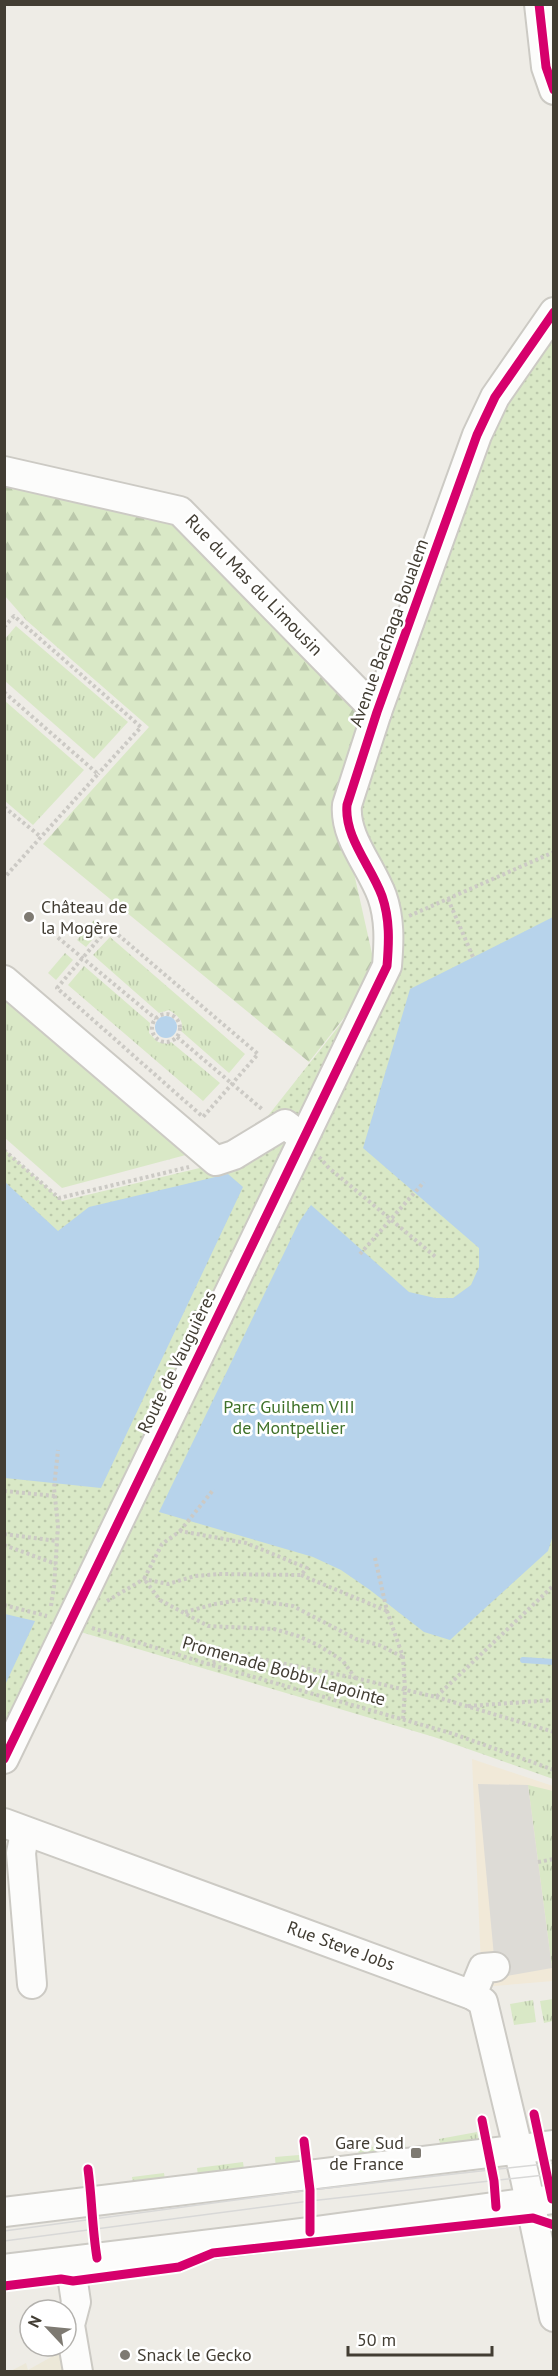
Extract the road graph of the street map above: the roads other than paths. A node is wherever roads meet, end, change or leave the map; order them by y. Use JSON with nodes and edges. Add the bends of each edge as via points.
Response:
{"nodes":[{"id":1,"x":539,"y":4,"type":"edge"},
{"id":2,"x":554,"y":90,"type":"edge"},
{"id":3,"x":554,"y":312,"type":"edge"},
{"id":4,"x":4,"y":471,"type":"edge"},
{"id":5,"x":377,"y":712,"type":"junction"},
{"id":6,"x":4,"y":980,"type":"edge"},
{"id":7,"x":381,"y":980,"type":"joint"},
{"id":8,"x":294,"y":1131,"type":"junction"},
{"id":9,"x":4,"y":1759,"type":"edge"},
{"id":10,"x":15,"y":1828,"type":"edge"},
{"id":11,"x":495,"y":1966,"type":"dead end"},
{"id":12,"x":32,"y":1984,"type":"dead end"},
{"id":13,"x":472,"y":1995,"type":"junction"},
{"id":14,"x":554,"y":2145,"type":"edge"},
{"id":15,"x":519,"y":2150,"type":"junction"},
{"id":16,"x":542,"y":2201,"type":"edge"},
{"id":17,"x":4,"y":2212,"type":"edge"},
{"id":18,"x":70,"y":2262,"type":"junction"},
{"id":19,"x":4,"y":2269,"type":"edge"},
{"id":20,"x":554,"y":2317,"type":"edge"},
{"id":21,"x":78,"y":2372,"type":"edge"}],
"edges":[{"from":1,"to":2,"type":"street","via":[[546,67]]},
{"from":3,"to":5,"type":"street","name":"Avenue Bachaga Boualem","via":[[495,397],[477,435]]},
{"from":4,"to":5,"type":"street","name":"Rue du Mas du Limousin","via":[[180,511]]},
{"from":5,"to":7,"type":"street","name":"Avenue Bachaga Boualem","via":[[346,816],[381,895],[388,925],[387,966]]},
{"from":6,"to":8,"type":"street","via":[[216,1161]]},
{"from":7,"to":8,"type":"street","name":"Route de Vauguières"},
{"from":8,"to":9,"type":"street","name":"Route de Vauguières","via":[[60,1618]]},
{"from":10,"to":12,"type":"street","via":[[21,1853]]},
{"from":10,"to":13,"type":"street","name":"Rue Steve Jobs"},
{"from":11,"to":13,"type":"street","via":[[483,1968]]},
{"from":13,"to":15,"type":"street","via":[[483,2002],[486,2011]]},
{"from":14,"to":15,"type":"street"},
{"from":15,"to":16,"type":"street"},
{"from":15,"to":17,"type":"street"},
{"from":16,"to":18,"type":"street"},
{"from":16,"to":20,"type":"street"},
{"from":18,"to":19,"type":"street"},
{"from":18,"to":21,"type":"street","via":[[76,2302],[70,2325]]}]}
